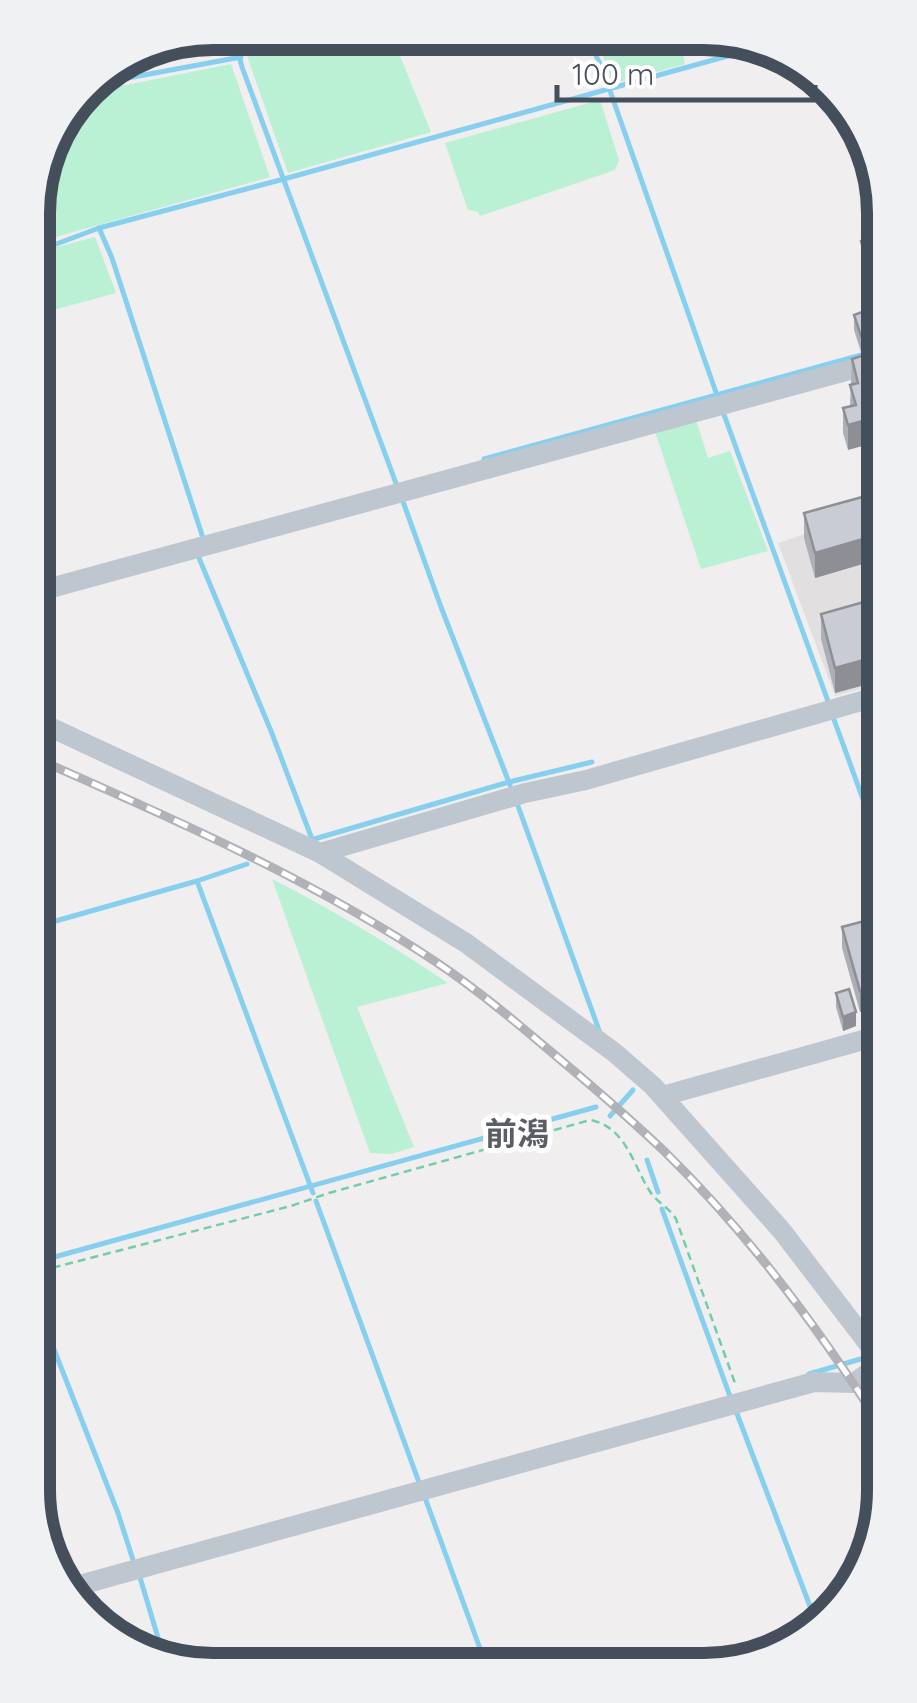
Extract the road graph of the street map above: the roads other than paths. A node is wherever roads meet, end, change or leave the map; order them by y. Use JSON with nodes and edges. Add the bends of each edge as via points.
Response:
{"nodes":[{"id":1,"x":867,"y":364,"type":"edge"},
{"id":2,"x":50,"y":588,"type":"edge"},
{"id":3,"x":867,"y":699,"type":"edge"},
{"id":4,"x":50,"y":727,"type":"edge"},
{"id":5,"x":320,"y":853,"type":"junction"},
{"id":6,"x":867,"y":1039,"type":"edge"},
{"id":7,"x":658,"y":1091,"type":"junction"},
{"id":8,"x":867,"y":1344,"type":"edge"},
{"id":9,"x":867,"y":1369,"type":"edge"},
{"id":10,"x":82,"y":1585,"type":"edge"}],
"edges":[{"from":1,"to":2,"type":"street"},
{"from":3,"to":5,"type":"street"},
{"from":4,"to":5,"type":"street"},
{"from":5,"to":7,"type":"street","via":[[466,944]]},
{"from":6,"to":7,"type":"street"},
{"from":7,"to":8,"type":"street","via":[[782,1232]]},
{"from":9,"to":10,"type":"street","via":[[854,1383],[814,1382]]}]}
